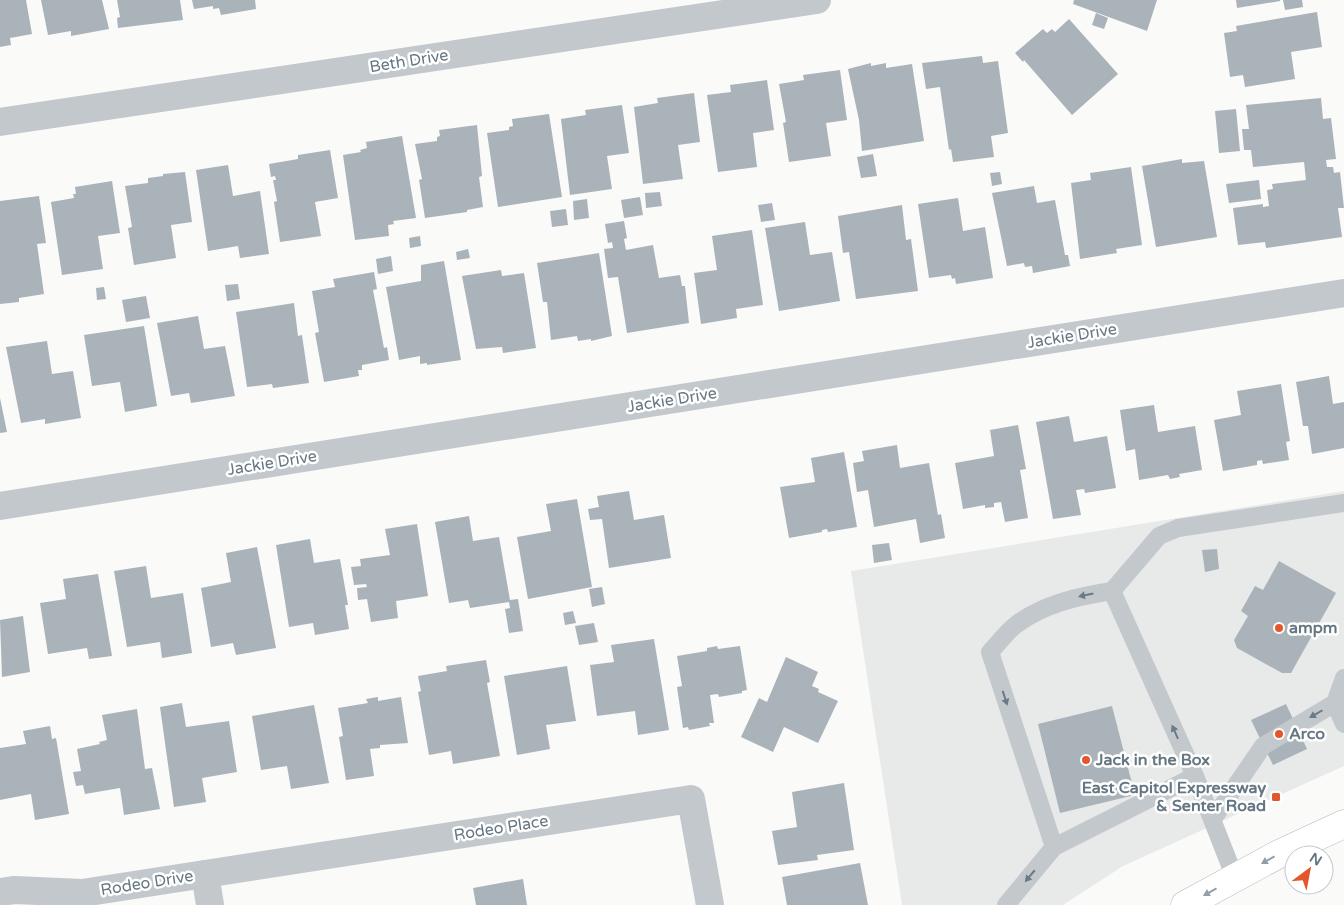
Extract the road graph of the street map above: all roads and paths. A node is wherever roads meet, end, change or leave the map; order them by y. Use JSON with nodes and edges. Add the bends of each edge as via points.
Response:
{"nodes":[{"id":1,"x":817,"y":0,"type":"edge"},
{"id":2,"x":0,"y":122,"type":"edge"},
{"id":3,"x":1344,"y":293,"type":"edge"},
{"id":4,"x":1344,"y":503,"type":"edge"},
{"id":5,"x":0,"y":506,"type":"edge"},
{"id":6,"x":1112,"y":592,"type":"junction"},
{"id":7,"x":1344,"y":678,"type":"edge"},
{"id":8,"x":1335,"y":703,"type":"junction"},
{"id":9,"x":1344,"y":724,"type":"edge"},
{"id":10,"x":1195,"y":776,"type":"junction"},
{"id":11,"x":1213,"y":820,"type":"junction"},
{"id":12,"x":1344,"y":824,"type":"edge"},
{"id":13,"x":1054,"y":847,"type":"junction"},
{"id":14,"x":205,"y":874,"type":"junction"},
{"id":15,"x":1235,"y":878,"type":"junction"},
{"id":16,"x":0,"y":892,"type":"edge"},
{"id":17,"x":210,"y":905,"type":"edge"},
{"id":18,"x":710,"y":905,"type":"edge"},
{"id":19,"x":1006,"y":905,"type":"edge"},
{"id":20,"x":1185,"y":905,"type":"edge"}],
"edges":[{"from":1,"to":2,"type":"street","name":"Beth Drive"},
{"from":3,"to":5,"type":"street","name":"Jackie Drive"},
{"from":4,"to":6,"type":"lane","via":[[1178,528],[1160,536]]},
{"from":10,"to":6,"type":"lane","one_way":true},
{"from":6,"to":13,"type":"lane","one_way":true,"via":[[1088,594],[1058,603],[1017,624],[990,652]]},
{"from":7,"to":8,"type":"lane"},
{"from":8,"to":9,"type":"lane"},
{"from":8,"to":11,"type":"lane","one_way":true,"via":[[1263,746]]},
{"from":10,"to":11,"type":"lane"},
{"from":10,"to":13,"type":"lane"},
{"from":11,"to":15,"type":"lane"},
{"from":12,"to":15,"type":"highway","one_way":true},
{"from":13,"to":19,"type":"lane","one_way":true},
{"from":14,"to":16,"type":"street","name":"Rodeo Drive","via":[[82,893]]},
{"from":14,"to":17,"type":"street"},
{"from":14,"to":18,"type":"street","name":"Rodeo Place","via":[[691,798]]},
{"from":15,"to":20,"type":"highway","one_way":true}]}
